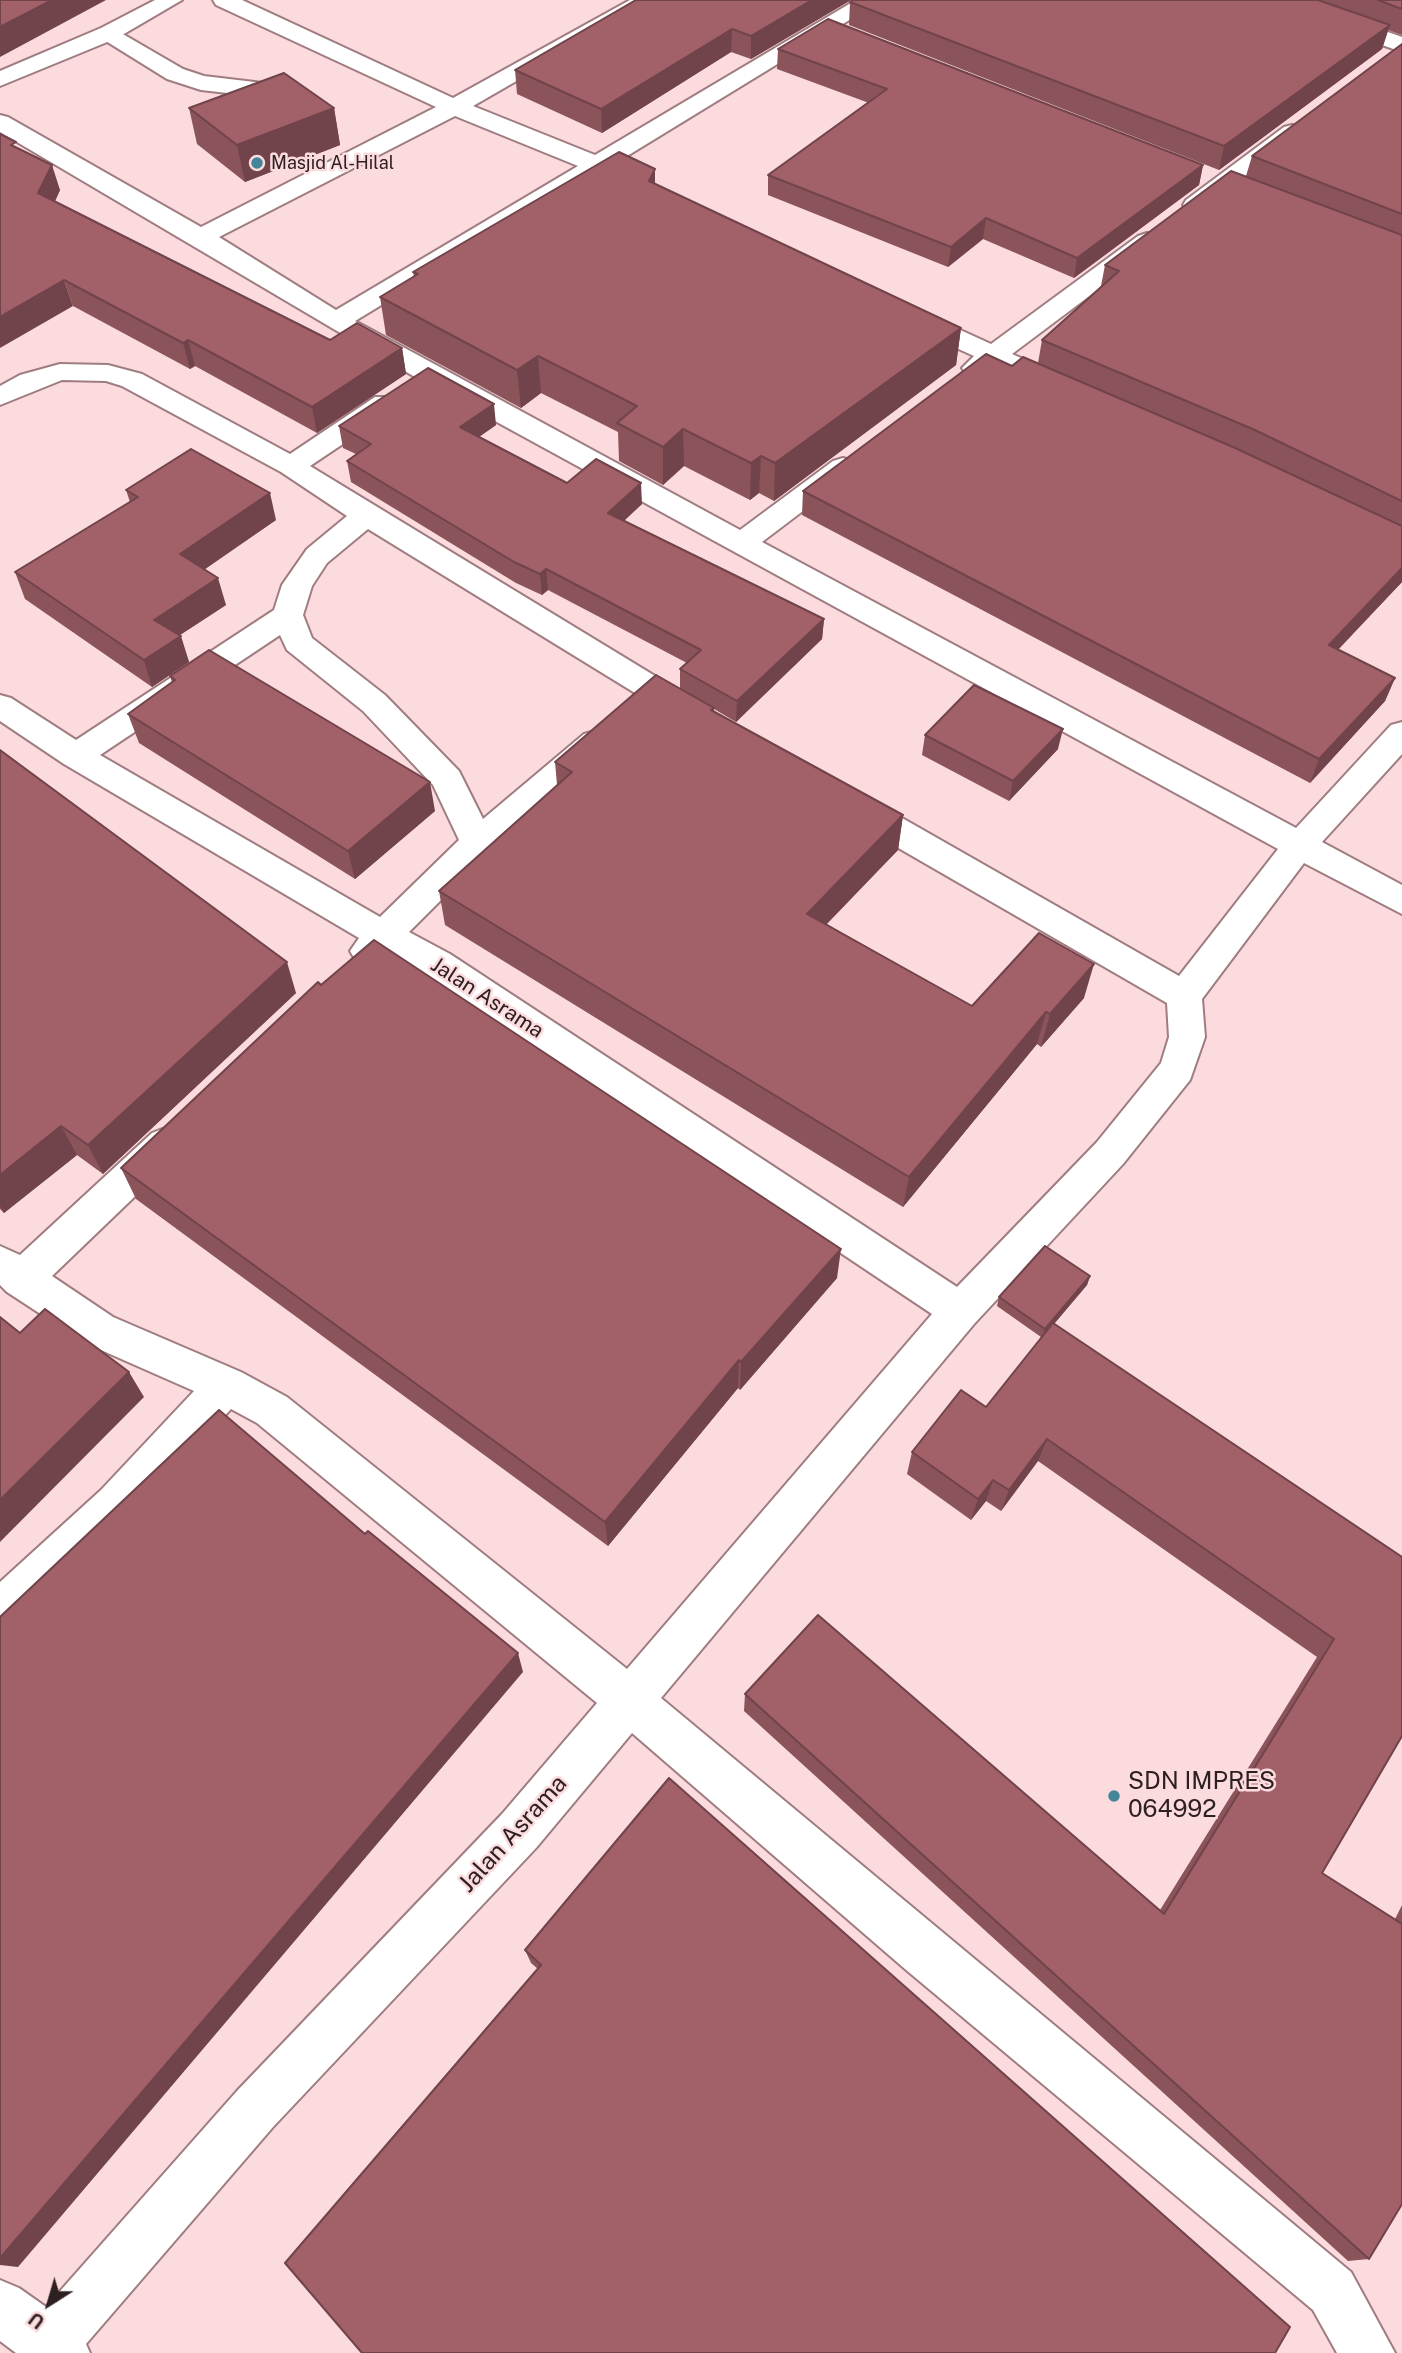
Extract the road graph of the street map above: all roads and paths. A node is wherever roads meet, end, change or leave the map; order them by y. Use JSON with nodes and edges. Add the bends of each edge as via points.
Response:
{"nodes":[{"id":1,"x":171,"y":0,"type":"edge"},
{"id":2,"x":224,"y":0,"type":"edge"},
{"id":3,"x":646,"y":0,"type":"edge"},
{"id":4,"x":871,"y":0,"type":"edge"},
{"id":5,"x":1276,"y":0,"type":"edge"},
{"id":6,"x":824,"y":27,"type":"junction"},
{"id":7,"x":109,"y":33,"type":"junction"},
{"id":8,"x":850,"y":37,"type":"edge"},
{"id":9,"x":1402,"y":46,"type":"edge"},
{"id":10,"x":1380,"y":65,"type":"edge"},
{"id":11,"x":0,"y":79,"type":"edge"},
{"id":12,"x":288,"y":93,"type":"edge"},
{"id":13,"x":454,"y":107,"type":"junction"},
{"id":14,"x":1313,"y":115,"type":"edge"},
{"id":15,"x":0,"y":121,"type":"edge"},
{"id":16,"x":595,"y":164,"type":"junction"},
{"id":17,"x":1199,"y":173,"type":"edge"},
{"id":18,"x":1225,"y":183,"type":"junction"},
{"id":19,"x":1250,"y":193,"type":"edge"},
{"id":20,"x":669,"y":200,"type":"edge"},
{"id":21,"x":201,"y":237,"type":"junction"},
{"id":22,"x":892,"y":309,"type":"edge"},
{"id":23,"x":336,"y":321,"type":"junction"},
{"id":24,"x":992,"y":357,"type":"junction"},
{"id":25,"x":430,"y":374,"type":"junction"},
{"id":26,"x":959,"y":381,"type":"edge"},
{"id":27,"x":1078,"y":394,"type":"edge"},
{"id":28,"x":0,"y":397,"type":"edge"},
{"id":29,"x":861,"y":454,"type":"edge"},
{"id":30,"x":291,"y":466,"type":"junction"},
{"id":31,"x":366,"y":516,"type":"junction"},
{"id":32,"x":741,"y":543,"type":"junction"},
{"id":33,"x":288,"y":615,"type":"junction"},
{"id":34,"x":0,"y":706,"type":"edge"},
{"id":35,"x":637,"y":706,"type":"junction"},
{"id":36,"x":714,"y":726,"type":"edge"},
{"id":37,"x":1402,"y":733,"type":"edge"},
{"id":38,"x":76,"y":756,"type":"junction"},
{"id":39,"x":835,"y":795,"type":"edge"},
{"id":40,"x":477,"y":843,"type":"junction"},
{"id":41,"x":1299,"y":846,"type":"junction"},
{"id":42,"x":1402,"y":901,"type":"edge"},
{"id":43,"x":384,"y":935,"type":"junction"},
{"id":44,"x":344,"y":974,"type":"edge"},
{"id":45,"x":1184,"y":996,"type":"junction"},
{"id":46,"x":193,"y":1117,"type":"edge"},
{"id":47,"x":11,"y":1272,"type":"edge"},
{"id":48,"x":960,"y":1311,"type":"junction"},
{"id":49,"x":226,"y":1385,"type":"junction"},
{"id":50,"x":0,"y":1612,"type":"edge"},
{"id":51,"x":628,"y":1702,"type":"junction"},
{"id":52,"x":0,"y":2307,"type":"edge"},
{"id":53,"x":57,"y":2348,"type":"edge"},
{"id":54,"x":1367,"y":2353,"type":"edge"}],
"edges":[{"from":1,"to":7,"type":"street"},
{"from":2,"to":13,"type":"street"},
{"from":3,"to":13,"type":"street"},
{"from":4,"to":6,"type":"street"},
{"from":5,"to":9,"type":"street"},
{"from":6,"to":8,"type":"street"},
{"from":6,"to":16,"type":"street"},
{"from":7,"to":11,"type":"street"},
{"from":7,"to":12,"type":"street","via":[[175,74],[201,83]]},
{"from":9,"to":10,"type":"street"},
{"from":13,"to":16,"type":"street"},
{"from":13,"to":21,"type":"street"},
{"from":14,"to":18,"type":"street"},
{"from":15,"to":21,"type":"street"},
{"from":16,"to":20,"type":"street"},
{"from":16,"to":23,"type":"street"},
{"from":17,"to":18,"type":"street"},
{"from":18,"to":19,"type":"street"},
{"from":18,"to":24,"type":"street"},
{"from":21,"to":23,"type":"street"},
{"from":22,"to":24,"type":"street"},
{"from":23,"to":25,"type":"street"},
{"from":24,"to":26,"type":"street"},
{"from":24,"to":27,"type":"street"},
{"from":25,"to":30,"type":"street"},
{"from":25,"to":32,"type":"street"},
{"from":28,"to":30,"type":"street","via":[[60,372],[108,373],[132,380]]},
{"from":29,"to":32,"type":"street"},
{"from":30,"to":31,"type":"street"},
{"from":31,"to":33,"type":"street","via":[[317,556],[297,585]]},
{"from":31,"to":35,"type":"street"},
{"from":32,"to":41,"type":"street"},
{"from":33,"to":38,"type":"street"},
{"from":33,"to":40,"type":"street","via":[[298,643],[374,703],[447,779]]},
{"from":34,"to":38,"type":"street","name":"Jalan Asrama"},
{"from":35,"to":36,"type":"street"},
{"from":35,"to":40,"type":"street"},
{"from":37,"to":41,"type":"street"},
{"from":38,"to":43,"type":"street","name":"Jalan Asrama"},
{"from":39,"to":45,"type":"street"},
{"from":40,"to":43,"type":"street"},
{"from":41,"to":42,"type":"street"},
{"from":41,"to":45,"type":"street"},
{"from":43,"to":44,"type":"street"},
{"from":43,"to":48,"type":"street","name":"Jalan Asrama","via":[[437,964]]},
{"from":45,"to":48,"type":"street","name":"Jalan Asrama","via":[[1187,1037],[1177,1069],[1110,1153]]},
{"from":46,"to":47,"type":"street"},
{"from":47,"to":49,"type":"street","via":[[99,1330]]},
{"from":48,"to":51,"type":"street","name":"Jalan Asrama"},
{"from":49,"to":50,"type":"street","via":[[116,1504]]},
{"from":49,"to":51,"type":"street","via":[[272,1410],[547,1631]]},
{"from":51,"to":53,"type":"street","name":"Jalan Asrama","via":[[519,1831],[255,2109]]},
{"from":51,"to":54,"type":"street","via":[[1332,2291]]},
{"from":52,"to":53,"type":"street"}]}
